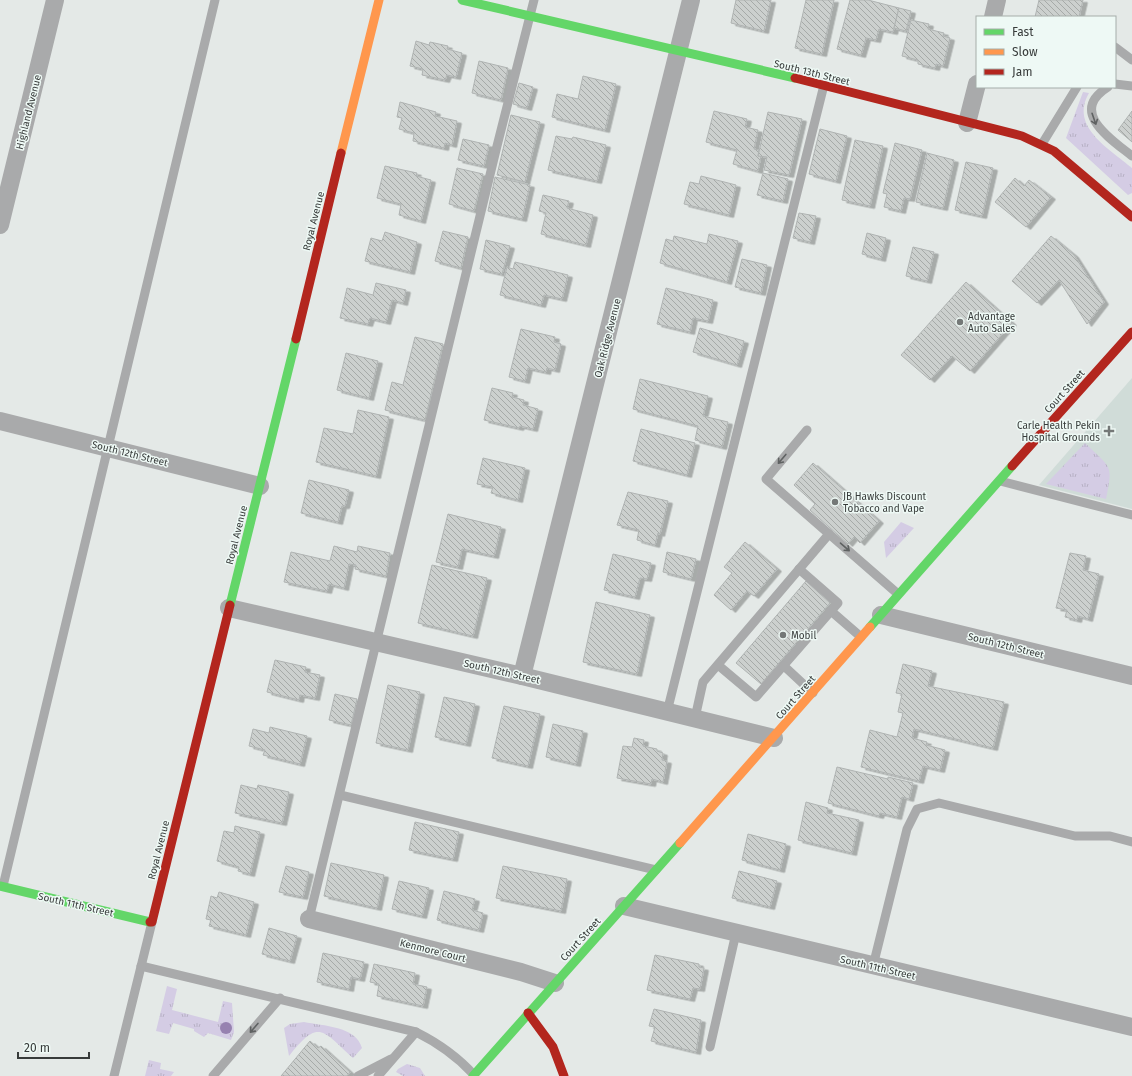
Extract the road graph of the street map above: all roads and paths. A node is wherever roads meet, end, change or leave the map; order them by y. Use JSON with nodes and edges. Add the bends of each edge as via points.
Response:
{"nodes":[{"id":1,"x":55,"y":0,"type":"edge"},
{"id":2,"x":215,"y":0,"type":"edge"},
{"id":3,"x":379,"y":0,"type":"edge"},
{"id":4,"x":462,"y":0,"type":"edge"},
{"id":5,"x":534,"y":0,"type":"edge"},
{"id":6,"x":691,"y":0,"type":"edge"},
{"id":7,"x":997,"y":0,"type":"edge"},
{"id":8,"x":993,"y":16,"type":"edge"},
{"id":9,"x":530,"y":17,"type":"junction"},
{"id":10,"x":1116,"y":48,"type":"edge"},
{"id":11,"x":679,"y":50,"type":"junction"},
{"id":12,"x":1132,"y":60,"type":"edge"},
{"id":13,"x":1116,"y":84,"type":"edge"},
{"id":14,"x":824,"y":86,"type":"junction"},
{"id":15,"x":1132,"y":86,"type":"edge"},
{"id":16,"x":976,"y":88,"type":"edge"},
{"id":17,"x":1076,"y":88,"type":"edge"},
{"id":18,"x":1107,"y":88,"type":"edge"},
{"id":19,"x":968,"y":122,"type":"junction"},
{"id":20,"x":1042,"y":144,"type":"junction"},
{"id":21,"x":1132,"y":156,"type":"edge"},
{"id":22,"x":1132,"y":217,"type":"edge"},
{"id":23,"x":0,"y":225,"type":"edge"},
{"id":24,"x":1132,"y":332,"type":"edge"},
{"id":25,"x":0,"y":421,"type":"edge"},
{"id":26,"x":807,"y":430,"type":"dead end"},
{"id":27,"x":107,"y":448,"type":"junction"},
{"id":28,"x":998,"y":481,"type":"junction"},
{"id":29,"x":260,"y":486,"type":"junction"},
{"id":30,"x":1132,"y":515,"type":"edge"},
{"id":31,"x":829,"y":534,"type":"junction"},
{"id":32,"x":799,"y":569,"type":"junction"},
{"id":33,"x":898,"y":594,"type":"junction"},
{"id":34,"x":229,"y":608,"type":"junction"},
{"id":35,"x":831,"y":611,"type":"junction"},
{"id":36,"x":881,"y":615,"type":"junction"},
{"id":37,"x":861,"y":637,"type":"junction"},
{"id":38,"x":377,"y":642,"type":"junction"},
{"id":39,"x":718,"y":665,"type":"junction"},
{"id":40,"x":784,"y":666,"type":"junction"},
{"id":41,"x":522,"y":676,"type":"junction"},
{"id":42,"x":1132,"y":676,"type":"edge"},
{"id":43,"x":813,"y":693,"type":"junction"},
{"id":44,"x":667,"y":712,"type":"junction"},
{"id":45,"x":695,"y":718,"type":"junction"},
{"id":46,"x":774,"y":738,"type":"junction"},
{"id":47,"x":340,"y":795,"type":"junction"},
{"id":48,"x":1132,"y":842,"type":"edge"},
{"id":49,"x":656,"y":870,"type":"junction"},
{"id":50,"x":2,"y":886,"type":"edge"},
{"id":51,"x":624,"y":906,"type":"junction"},
{"id":52,"x":309,"y":919,"type":"joint"},
{"id":53,"x":152,"y":922,"type":"junction"},
{"id":54,"x":736,"y":933,"type":"junction"},
{"id":55,"x":141,"y":966,"type":"junction"},
{"id":56,"x":873,"y":966,"type":"junction"},
{"id":57,"x":555,"y":982,"type":"junction"},
{"id":58,"x":280,"y":998,"type":"junction"},
{"id":59,"x":528,"y":1013,"type":"junction"},
{"id":60,"x":1132,"y":1027,"type":"edge"},
{"id":61,"x":416,"y":1032,"type":"junction"},
{"id":62,"x":710,"y":1047,"type":"dead end"},
{"id":63,"x":393,"y":1058,"type":"junction"},
{"id":64,"x":474,"y":1075,"type":"edge"},
{"id":65,"x":114,"y":1076,"type":"edge"},
{"id":66,"x":213,"y":1076,"type":"edge"},
{"id":67,"x":358,"y":1076,"type":"edge"},
{"id":68,"x":378,"y":1076,"type":"edge"},
{"id":69,"x":564,"y":1076,"type":"edge"}],
"edges":[{"from":1,"to":23,"type":"street","name":"Highland Avenue"},
{"from":2,"to":27,"type":"lane"},
{"from":3,"to":29,"type":"street","name":"Royal Avenue"},
{"from":4,"to":9,"type":"street","name":"South 13th Street"},
{"from":5,"to":9,"type":"lane"},
{"from":6,"to":11,"type":"street","name":"Oak Ridge Avenue"},
{"from":7,"to":8,"type":"street"},
{"from":9,"to":11,"type":"street","name":"South 13th Street"},
{"from":9,"to":38,"type":"lane"},
{"from":10,"to":12,"type":"lane"},
{"from":11,"to":14,"type":"street","name":"South 13th Street"},
{"from":11,"to":41,"type":"street","name":"Oak Ridge Avenue"},
{"from":13,"to":15,"type":"lane"},
{"from":14,"to":19,"type":"street","name":"South 13th Street"},
{"from":14,"to":44,"type":"lane"},
{"from":16,"to":19,"type":"street"},
{"from":17,"to":20,"type":"lane"},
{"from":18,"to":21,"type":"lane","one_way":true,"via":[[1097,96],[1091,108],[1093,119],[1098,128]]},
{"from":19,"to":20,"type":"street","name":"South 13th Street"},
{"from":20,"to":22,"type":"street","name":"South 13th Street","via":[[1054,151]]},
{"from":24,"to":28,"type":"street","name":"Court Street"},
{"from":25,"to":27,"type":"street","name":"South 12th Street"},
{"from":26,"to":31,"type":"lane","one_way":true,"via":[[766,479]]},
{"from":27,"to":29,"type":"street","name":"South 12th Street"},
{"from":27,"to":50,"type":"lane"},
{"from":28,"to":30,"type":"lane"},
{"from":28,"to":33,"type":"street","name":"Court Street"},
{"from":29,"to":34,"type":"street","name":"Royal Avenue"},
{"from":31,"to":32,"type":"lane"},
{"from":31,"to":33,"type":"lane","one_way":true},
{"from":32,"to":35,"type":"lane","via":[[838,603]]},
{"from":32,"to":39,"type":"lane"},
{"from":33,"to":36,"type":"street","name":"Court Street"},
{"from":34,"to":38,"type":"street","name":"South 12th Street"},
{"from":34,"to":53,"type":"street","name":"Royal Avenue"},
{"from":35,"to":37,"type":"lane"},
{"from":35,"to":40,"type":"lane"},
{"from":36,"to":37,"type":"street","name":"Court Street"},
{"from":36,"to":42,"type":"street","name":"South 12th Street"},
{"from":37,"to":43,"type":"street","name":"Court Street"},
{"from":38,"to":41,"type":"street","name":"South 12th Street"},
{"from":38,"to":47,"type":"lane"},
{"from":39,"to":40,"type":"lane","via":[[756,697]]},
{"from":39,"to":45,"type":"lane","via":[[703,682]]},
{"from":40,"to":43,"type":"lane"},
{"from":41,"to":44,"type":"street","name":"South 12th Street"},
{"from":43,"to":46,"type":"street","name":"Court Street"},
{"from":44,"to":45,"type":"street","name":"South 12th Street"},
{"from":45,"to":46,"type":"street","name":"South 12th Street"},
{"from":46,"to":49,"type":"street","name":"Court Street"},
{"from":47,"to":49,"type":"lane"},
{"from":47,"to":52,"type":"lane"},
{"from":48,"to":56,"type":"lane","via":[[1110,836],[1075,836],[939,803],[917,809],[907,829]]},
{"from":49,"to":51,"type":"street","name":"Court Street"},
{"from":50,"to":53,"type":"street","name":"South 11th Street"},
{"from":51,"to":54,"type":"street","name":"South 11th Street"},
{"from":51,"to":57,"type":"street","name":"Court Street"},
{"from":52,"to":57,"type":"street","name":"Kenmore Court"},
{"from":53,"to":55,"type":"lane","name":"Royal Avenue"},
{"from":54,"to":56,"type":"street","name":"South 11th Street"},
{"from":54,"to":62,"type":"lane"},
{"from":55,"to":58,"type":"lane"},
{"from":55,"to":65,"type":"lane","name":"Royal Avenue"},
{"from":56,"to":60,"type":"street","name":"South 11th Street"},
{"from":57,"to":59,"type":"street","name":"Court Street"},
{"from":58,"to":61,"type":"lane"},
{"from":58,"to":66,"type":"lane","one_way":true},
{"from":59,"to":64,"type":"street","name":"Court Street"},
{"from":59,"to":69,"type":"street","via":[[553,1047]]},
{"from":61,"to":63,"type":"lane"},
{"from":61,"to":64,"type":"lane","via":[[460,1059]]},
{"from":63,"to":67,"type":"lane"},
{"from":63,"to":68,"type":"lane"}]}
